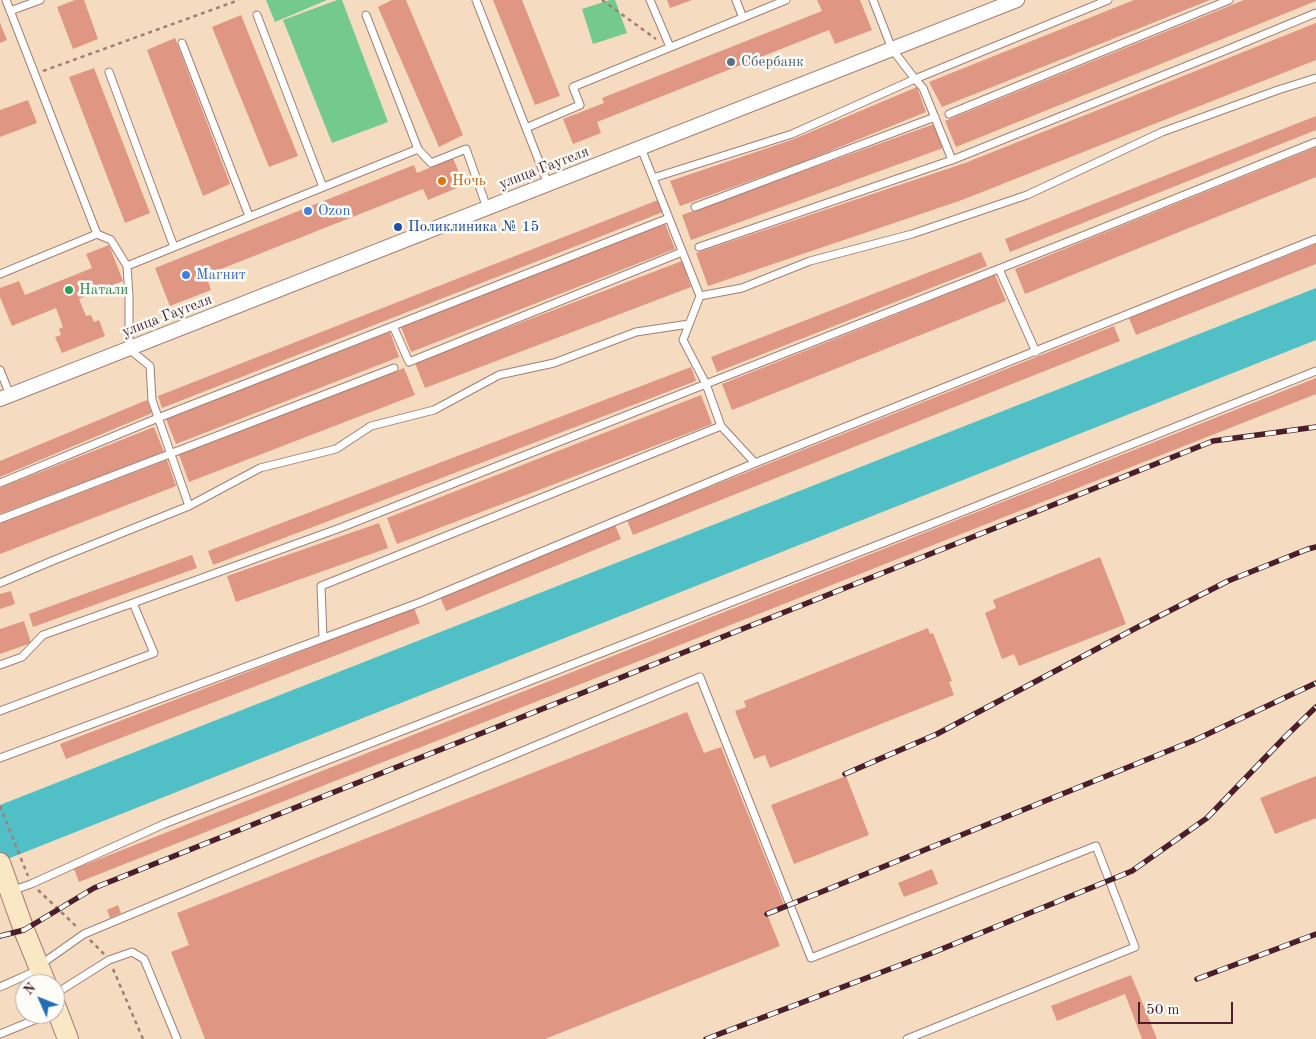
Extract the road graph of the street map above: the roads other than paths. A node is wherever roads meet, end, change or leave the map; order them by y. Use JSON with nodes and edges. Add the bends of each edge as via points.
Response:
{"nodes":[{"id":1,"x":6,"y":0,"type":"edge"},
{"id":2,"x":40,"y":0,"type":"edge"},
{"id":3,"x":476,"y":0,"type":"edge"},
{"id":4,"x":650,"y":0,"type":"edge"},
{"id":5,"x":736,"y":0,"type":"edge"},
{"id":6,"x":786,"y":0,"type":"edge"},
{"id":7,"x":873,"y":0,"type":"edge"},
{"id":8,"x":1017,"y":0,"type":"edge"},
{"id":9,"x":1108,"y":0,"type":"edge"},
{"id":10,"x":1229,"y":0,"type":"edge"},
{"id":11,"x":10,"y":10,"type":"junction"},
{"id":12,"x":1316,"y":13,"type":"edge"},
{"id":13,"x":257,"y":15,"type":"dead end"},
{"id":14,"x":366,"y":16,"type":"dead end"},
{"id":15,"x":743,"y":18,"type":"junction"},
{"id":16,"x":182,"y":43,"type":"dead end"},
{"id":17,"x":670,"y":48,"type":"junction"},
{"id":18,"x":892,"y":49,"type":"junction"},
{"id":19,"x":108,"y":72,"type":"dead end"},
{"id":20,"x":1316,"y":78,"type":"edge"},
{"id":21,"x":915,"y":79,"type":"junction"},
{"id":22,"x":949,"y":114,"type":"dead end"},
{"id":23,"x":935,"y":117,"type":"junction"},
{"id":24,"x":526,"y":128,"type":"junction"},
{"id":25,"x":1316,"y":142,"type":"edge"},
{"id":26,"x":641,"y":148,"type":"junction"},
{"id":27,"x":418,"y":149,"type":"junction"},
{"id":28,"x":952,"y":160,"type":"junction"},
{"id":29,"x":653,"y":178,"type":"junction"},
{"id":30,"x":548,"y":184,"type":"junction"},
{"id":31,"x":323,"y":187,"type":"junction"},
{"id":32,"x":695,"y":207,"type":"dead end"},
{"id":33,"x":487,"y":208,"type":"junction"},
{"id":34,"x":249,"y":216,"type":"junction"},
{"id":35,"x":669,"y":218,"type":"junction"},
{"id":36,"x":97,"y":234,"type":"junction"},
{"id":37,"x":1316,"y":239,"type":"edge"},
{"id":38,"x":174,"y":247,"type":"junction"},
{"id":39,"x":699,"y":247,"type":"dead end"},
{"id":40,"x":682,"y":252,"type":"junction"},
{"id":41,"x":127,"y":266,"type":"junction"},
{"id":42,"x":999,"y":269,"type":"junction"},
{"id":43,"x":0,"y":274,"type":"edge"},
{"id":44,"x":700,"y":296,"type":"junction"},
{"id":45,"x":689,"y":324,"type":"junction"},
{"id":46,"x":393,"y":326,"type":"junction"},
{"id":47,"x":129,"y":349,"type":"junction"},
{"id":48,"x":1036,"y":352,"type":"junction"},
{"id":49,"x":394,"y":368,"type":"dead end"},
{"id":50,"x":0,"y":370,"type":"edge"},
{"id":51,"x":1316,"y":371,"type":"edge"},
{"id":52,"x":706,"y":384,"type":"junction"},
{"id":53,"x":5,"y":397,"type":"edge"},
{"id":54,"x":158,"y":418,"type":"junction"},
{"id":55,"x":721,"y":426,"type":"junction"},
{"id":56,"x":171,"y":453,"type":"junction"},
{"id":57,"x":754,"y":463,"type":"junction"},
{"id":58,"x":0,"y":483,"type":"edge"},
{"id":59,"x":189,"y":506,"type":"junction"},
{"id":60,"x":0,"y":519,"type":"edge"},
{"id":61,"x":0,"y":583,"type":"edge"},
{"id":62,"x":133,"y":603,"type":"junction"},
{"id":63,"x":323,"y":638,"type":"junction"},
{"id":64,"x":0,"y":665,"type":"edge"},
{"id":65,"x":0,"y":711,"type":"edge"},
{"id":66,"x":0,"y":758,"type":"edge"},
{"id":67,"x":4,"y":882,"type":"edge"},
{"id":68,"x":42,"y":973,"type":"edge"},
{"id":69,"x":0,"y":987,"type":"edge"},
{"id":70,"x":65,"y":998,"type":"edge"},
{"id":71,"x":20,"y":1024,"type":"edge"},
{"id":72,"x":61,"y":1024,"type":"edge"},
{"id":73,"x":0,"y":1034,"type":"edge"},
{"id":74,"x":68,"y":1039,"type":"edge"},
{"id":75,"x":177,"y":1039,"type":"edge"},
{"id":76,"x":907,"y":1039,"type":"edge"}],
"edges":[{"from":1,"to":11,"type":"lane"},
{"from":2,"to":11,"type":"lane"},
{"from":3,"to":24,"type":"lane"},
{"from":4,"to":17,"type":"lane"},
{"from":5,"to":15,"type":"lane"},
{"from":6,"to":15,"type":"lane"},
{"from":7,"to":18,"type":"lane"},
{"from":8,"to":18,"type":"street","name":"улица Гаугеля"},
{"from":9,"to":21,"type":"lane"},
{"from":10,"to":22,"type":"lane"},
{"from":11,"to":36,"type":"lane"},
{"from":12,"to":28,"type":"lane"},
{"from":13,"to":31,"type":"lane"},
{"from":14,"to":27,"type":"lane"},
{"from":15,"to":17,"type":"lane"},
{"from":16,"to":34,"type":"lane"},
{"from":17,"to":24,"type":"lane","via":[[573,87],[580,105]]},
{"from":18,"to":21,"type":"lane"},
{"from":18,"to":26,"type":"street","name":"улица Гаугеля"},
{"from":19,"to":38,"type":"lane"},
{"from":20,"to":44,"type":"lane","via":[[1162,132],[1027,195],[912,234],[810,261],[742,288]]},
{"from":21,"to":23,"type":"lane","via":[[923,88]]},
{"from":21,"to":29,"type":"lane","via":[[792,134]]},
{"from":23,"to":28,"type":"lane"},
{"from":23,"to":32,"type":"lane"},
{"from":24,"to":30,"type":"lane"},
{"from":25,"to":42,"type":"lane"},
{"from":26,"to":29,"type":"lane"},
{"from":26,"to":30,"type":"street","name":"улица Гаугеля"},
{"from":27,"to":31,"type":"lane"},
{"from":27,"to":33,"type":"lane","via":[[431,163],[466,149]]},
{"from":28,"to":39,"type":"lane"},
{"from":29,"to":35,"type":"lane"},
{"from":30,"to":33,"type":"street","name":"улица Гаугеля"},
{"from":31,"to":34,"type":"lane"},
{"from":33,"to":47,"type":"street","name":"улица Гаугеля"},
{"from":34,"to":38,"type":"lane"},
{"from":35,"to":40,"type":"lane"},
{"from":35,"to":46,"type":"lane"},
{"from":36,"to":41,"type":"lane","via":[[111,240]]},
{"from":36,"to":43,"type":"lane"},
{"from":37,"to":48,"type":"lane"},
{"from":38,"to":41,"type":"lane"},
{"from":40,"to":44,"type":"lane"},
{"from":40,"to":46,"type":"lane","via":[[408,362]]},
{"from":41,"to":47,"type":"lane"},
{"from":42,"to":48,"type":"lane"},
{"from":42,"to":52,"type":"lane"},
{"from":44,"to":45,"type":"lane"},
{"from":45,"to":52,"type":"lane","via":[[683,340]]},
{"from":45,"to":59,"type":"lane","via":[[636,332],[554,363],[499,375],[434,410],[371,426],[336,449],[260,468]]},
{"from":46,"to":54,"type":"lane"},
{"from":47,"to":53,"type":"street","name":"улица Гаугеля"},
{"from":47,"to":54,"type":"lane","via":[[150,366],[152,400]]},
{"from":48,"to":57,"type":"lane"},
{"from":49,"to":56,"type":"lane"},
{"from":50,"to":53,"type":"lane"},
{"from":51,"to":67,"type":"lane","via":[[164,824],[31,884]]},
{"from":52,"to":55,"type":"lane"},
{"from":52,"to":62,"type":"lane","via":[[340,528]]},
{"from":54,"to":56,"type":"lane"},
{"from":54,"to":58,"type":"lane"},
{"from":55,"to":57,"type":"lane"},
{"from":55,"to":63,"type":"lane","via":[[321,586]]},
{"from":56,"to":59,"type":"lane"},
{"from":56,"to":60,"type":"lane"},
{"from":57,"to":63,"type":"lane","via":[[421,602]]},
{"from":59,"to":61,"type":"lane"},
{"from":62,"to":64,"type":"lane","via":[[43,635],[22,657]]},
{"from":62,"to":65,"type":"lane","via":[[154,653]]},
{"from":63,"to":66,"type":"lane"},
{"from":67,"to":68,"type":"street"},
{"from":68,"to":69,"type":"lane"},
{"from":68,"to":76,"type":"lane","via":[[84,934],[700,677],[811,958],[1096,846],[1136,947]]},
{"from":70,"to":75,"type":"lane","via":[[110,960],[132,952],[144,958]]},
{"from":71,"to":73,"type":"lane"},
{"from":72,"to":74,"type":"street"}]}
